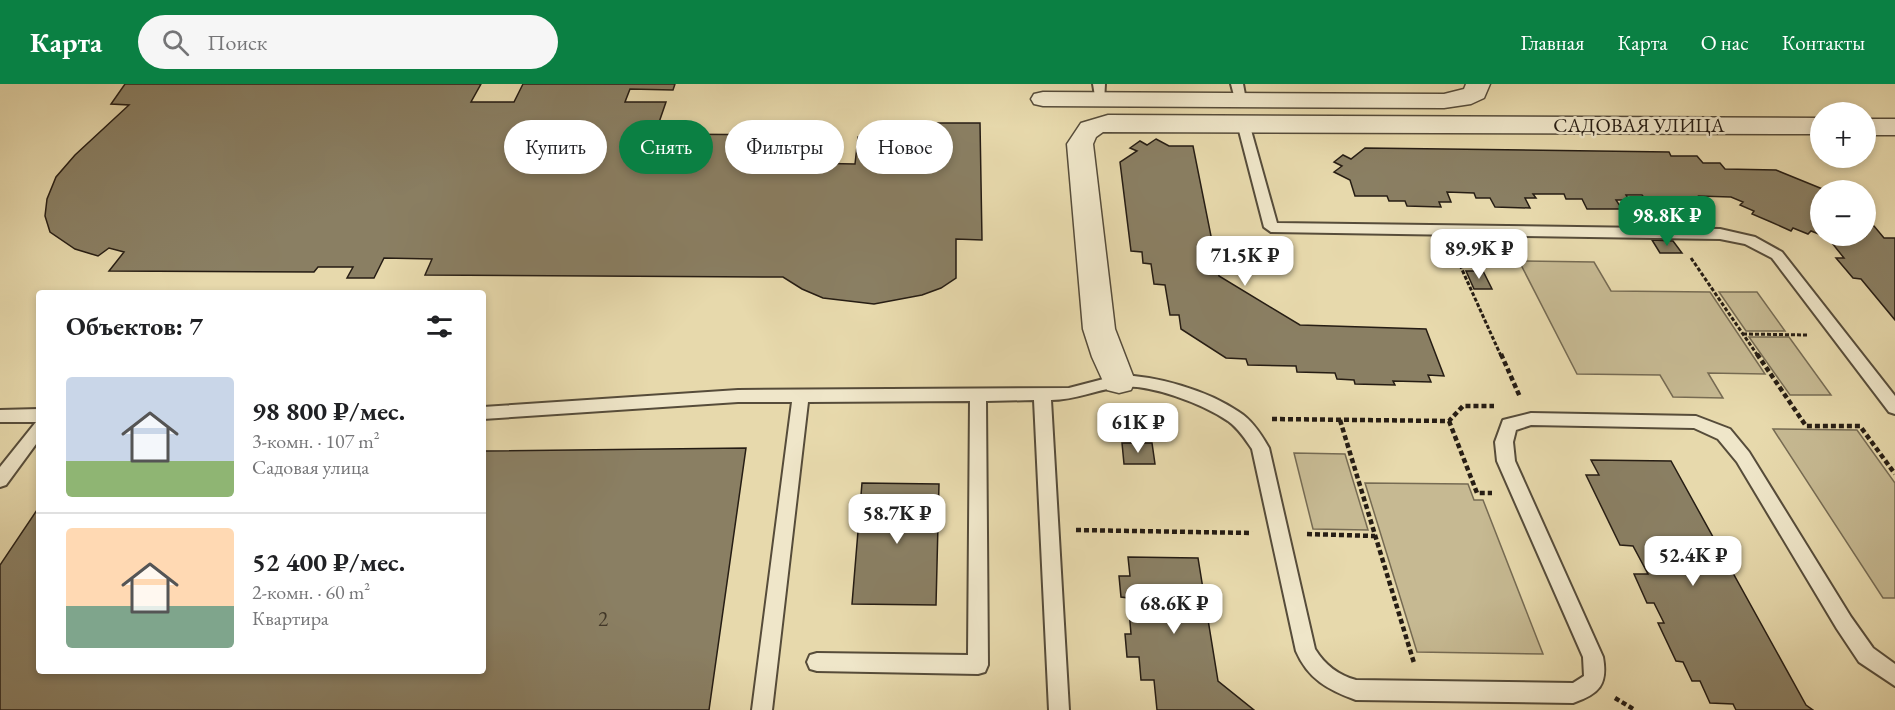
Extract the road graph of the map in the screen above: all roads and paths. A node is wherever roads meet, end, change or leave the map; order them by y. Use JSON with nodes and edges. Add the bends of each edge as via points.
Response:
{"nodes":[{"id":1,"x":1476,"y":89,"type":"edge"},
{"id":2,"x":1100,"y":91,"type":"edge"},
{"id":3,"x":1043,"y":99,"type":"dead end"},
{"id":4,"x":1240,"y":102,"type":"edge"},
{"id":5,"x":1497,"y":124,"type":"junction"},
{"id":6,"x":1810,"y":126,"type":"edge"},
{"id":7,"x":1876,"y":127,"type":"edge"},
{"id":8,"x":1895,"y":127,"type":"edge"},
{"id":9,"x":1443,"y":229,"type":"junction"},
{"id":10,"x":1674,"y":233,"type":"junction"},
{"id":11,"x":1743,"y":334,"type":"junction"},
{"id":12,"x":1838,"y":335,"type":"junction"},
{"id":13,"x":1119,"y":381,"type":"junction"},
{"id":14,"x":978,"y":394,"type":"junction"},
{"id":15,"x":1042,"y":394,"type":"junction"},
{"id":16,"x":801,"y":395,"type":"junction"},
{"id":17,"x":1895,"y":408,"type":"edge"},
{"id":18,"x":1528,"y":413,"type":"junction"},
{"id":19,"x":486,"y":414,"type":"edge"},
{"id":20,"x":1229,"y":414,"type":"junction"},
{"id":21,"x":36,"y":415,"type":"edge"},
{"id":22,"x":0,"y":416,"type":"edge"},
{"id":23,"x":1340,"y":420,"type":"junction"},
{"id":24,"x":1449,"y":421,"type":"junction"},
{"id":25,"x":36,"y":431,"type":"edge"},
{"id":26,"x":1895,"y":474,"type":"edge"},
{"id":27,"x":0,"y":480,"type":"edge"},
{"id":28,"x":1520,"y":493,"type":"junction"},
{"id":29,"x":1049,"y":530,"type":"junction"},
{"id":30,"x":1216,"y":533,"type":"dead end"},
{"id":31,"x":817,"y":662,"type":"dead end"},
{"id":32,"x":1895,"y":676,"type":"edge"},
{"id":33,"x":1422,"y":691,"type":"junction"},
{"id":34,"x":762,"y":710,"type":"edge"},
{"id":35,"x":1059,"y":710,"type":"edge"}],
"edges":[{"from":1,"to":4,"type":"street","via":[[1462,99],[1444,101]]},
{"from":1,"to":5,"type":"street"},
{"from":2,"to":3,"type":"street"},
{"from":2,"to":4,"type":"street"},
{"from":4,"to":5,"type":"street","name":"САДОВАЯ УЛИЦА"},
{"from":4,"to":9,"type":"lane","via":[[1271,226]]},
{"from":4,"to":13,"type":"street","via":[[1096,124],[1082,137],[1099,328]]},
{"from":5,"to":6,"type":"street","name":"САДОВАЯ УЛИЦА"},
{"from":7,"to":8,"type":"street"},
{"from":9,"to":10,"type":"lane"},
{"from":9,"to":18,"type":"path"},
{"from":10,"to":11,"type":"path"},
{"from":10,"to":12,"type":"lane","via":[[1739,235],[1759,243],[1776,255]]},
{"from":11,"to":12,"type":"path"},
{"from":11,"to":26,"type":"path","via":[[1806,426],[1860,426]]},
{"from":12,"to":17,"type":"lane"},
{"from":13,"to":15,"type":"lane","via":[[1078,392]]},
{"from":13,"to":20,"type":"lane","via":[[1146,382],[1191,396]]},
{"from":14,"to":15,"type":"lane"},
{"from":14,"to":16,"type":"lane"},
{"from":14,"to":31,"type":"lane","via":[[978,665]]},
{"from":15,"to":29,"type":"lane"},
{"from":16,"to":19,"type":"lane"},
{"from":16,"to":34,"type":"lane"},
{"from":18,"to":24,"type":"path","via":[[1463,406]]},
{"from":18,"to":28,"type":"lane","via":[[1509,425],[1504,442],[1506,461]]},
{"from":18,"to":32,"type":"lane","via":[[1696,422],[1724,434],[1743,457],[1866,655]]},
{"from":20,"to":23,"type":"path"},
{"from":20,"to":33,"type":"lane","via":[[1247,428],[1260,448],[1306,651],[1313,666],[1326,678],[1356,690]]},
{"from":21,"to":22,"type":"lane"},
{"from":23,"to":24,"type":"path"},
{"from":23,"to":33,"type":"path"},
{"from":24,"to":28,"type":"path","via":[[1477,493]]},
{"from":25,"to":27,"type":"lane"},
{"from":28,"to":33,"type":"lane","via":[[1593,657],[1596,672],[1592,683],[1574,693]]},
{"from":29,"to":30,"type":"path"},
{"from":29,"to":35,"type":"lane"}]}
